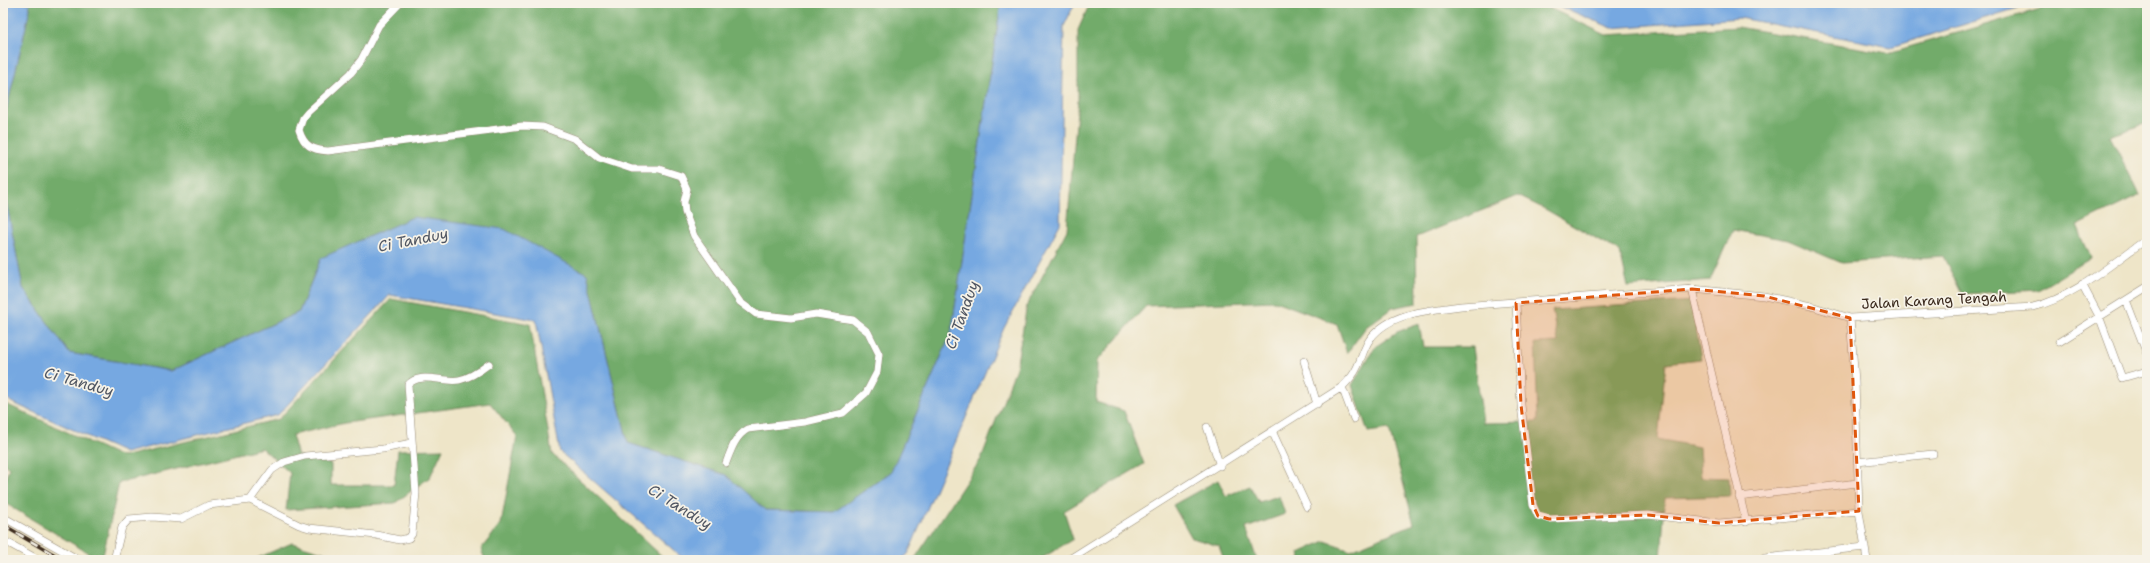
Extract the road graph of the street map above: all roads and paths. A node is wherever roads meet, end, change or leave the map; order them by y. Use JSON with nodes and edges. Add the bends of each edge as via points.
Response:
{"nodes":[{"id":1,"x":400,"y":3,"type":"edge"},
{"id":2,"x":2147,"y":239,"type":"edge"},
{"id":3,"x":2082,"y":284,"type":"junction"},
{"id":4,"x":2147,"y":287,"type":"edge"},
{"id":5,"x":1692,"y":289,"type":"junction"},
{"id":6,"x":2126,"y":300,"type":"junction"},
{"id":7,"x":1516,"y":303,"type":"junction"},
{"id":8,"x":2099,"y":316,"type":"junction"},
{"id":9,"x":1850,"y":318,"type":"junction"},
{"id":10,"x":2059,"y":342,"type":"dead end"},
{"id":11,"x":2147,"y":354,"type":"edge"},
{"id":12,"x":1304,"y":361,"type":"dead end"},
{"id":13,"x":489,"y":364,"type":"dead end"},
{"id":14,"x":2147,"y":371,"type":"edge"},
{"id":15,"x":1342,"y":387,"type":"junction"},
{"id":16,"x":1318,"y":404,"type":"junction"},
{"id":17,"x":1354,"y":419,"type":"dead end"},
{"id":18,"x":1206,"y":427,"type":"dead end"},
{"id":19,"x":1272,"y":431,"type":"junction"},
{"id":20,"x":411,"y":443,"type":"junction"},
{"id":21,"x":1933,"y":454,"type":"dead end"},
{"id":22,"x":1857,"y":462,"type":"junction"},
{"id":23,"x":726,"y":463,"type":"dead end"},
{"id":24,"x":1220,"y":466,"type":"junction"},
{"id":25,"x":1858,"y":483,"type":"junction"},
{"id":26,"x":1739,"y":497,"type":"junction"},
{"id":27,"x":250,"y":500,"type":"junction"},
{"id":28,"x":1307,"y":507,"type":"dead end"},
{"id":29,"x":1859,"y":511,"type":"junction"},
{"id":30,"x":3,"y":517,"type":"edge"},
{"id":31,"x":1746,"y":522,"type":"junction"},
{"id":32,"x":3,"y":540,"type":"edge"},
{"id":33,"x":1866,"y":547,"type":"junction"},
{"id":34,"x":1826,"y":551,"type":"junction"},
{"id":35,"x":1765,"y":558,"type":"dead end"},
{"id":36,"x":40,"y":560,"type":"edge"},
{"id":37,"x":79,"y":560,"type":"edge"},
{"id":38,"x":114,"y":560,"type":"edge"},
{"id":39,"x":1068,"y":560,"type":"edge"},
{"id":40,"x":1827,"y":560,"type":"edge"},
{"id":41,"x":1867,"y":560,"type":"edge"}],
"edges":[{"from":1,"to":23,"type":"street","via":[[379,25],[361,60],[351,73],[303,118],[299,130],[305,144],[310,148],[328,151],[522,126],[543,127],[575,139],[599,158],[632,169],[659,168],[681,176],[687,189],[685,212],[694,236],[740,302],[756,314],[790,318],[816,314],[854,320],[868,332],[879,354],[877,372],[866,393],[843,413],[805,422],[748,429],[732,446]]},
{"from":2,"to":3,"type":"street","name":"Jalan Karang Tengah"},
{"from":3,"to":8,"type":"street"},
{"from":3,"to":9,"type":"street","name":"Jalan Karang Tengah","via":[[2048,304],[2033,307]]},
{"from":4,"to":6,"type":"street"},
{"from":5,"to":7,"type":"street"},
{"from":5,"to":9,"type":"street","via":[[1764,296]]},
{"from":5,"to":26,"type":"street"},
{"from":6,"to":8,"type":"street"},
{"from":6,"to":11,"type":"street"},
{"from":7,"to":15,"type":"street","via":[[1428,310],[1399,318],[1382,327],[1370,339],[1354,373]]},
{"from":7,"to":31,"type":"street","via":[[1521,405],[1532,505],[1538,516],[1549,519],[1648,515],[1719,523]]},
{"from":8,"to":10,"type":"street"},
{"from":8,"to":14,"type":"street","via":[[2122,378]]},
{"from":9,"to":22,"type":"street","name":"Jalan Karang Tengah"},
{"from":12,"to":16,"type":"street"},
{"from":13,"to":20,"type":"street","via":[[460,380],[422,379],[409,383]]},
{"from":15,"to":16,"type":"street"},
{"from":15,"to":17,"type":"street"},
{"from":16,"to":19,"type":"street"},
{"from":18,"to":24,"type":"street"},
{"from":19,"to":24,"type":"street"},
{"from":19,"to":28,"type":"street"},
{"from":20,"to":27,"type":"street","via":[[383,449],[305,456],[284,462],[272,470]]},
{"from":20,"to":27,"type":"street","via":[[416,493],[412,534],[409,538],[400,540],[310,528]]},
{"from":21,"to":22,"type":"street"},
{"from":22,"to":25,"type":"street","name":"Jalan Karang Tengah"},
{"from":24,"to":39,"type":"street"},
{"from":25,"to":26,"type":"street"},
{"from":25,"to":29,"type":"street","name":"Jalan Karang Tengah"},
{"from":26,"to":31,"type":"street"},
{"from":27,"to":38,"type":"street","via":[[209,505],[181,519],[129,519],[122,526]]},
{"from":29,"to":31,"type":"street"},
{"from":29,"to":33,"type":"street","name":"Jalan Karang Tengah"},
{"from":30,"to":37,"type":"street"},
{"from":32,"to":36,"type":"street"},
{"from":33,"to":34,"type":"street"},
{"from":33,"to":41,"type":"street","name":"Jalan Karang Tengah"},
{"from":34,"to":35,"type":"street"},
{"from":34,"to":40,"type":"street"}]}
